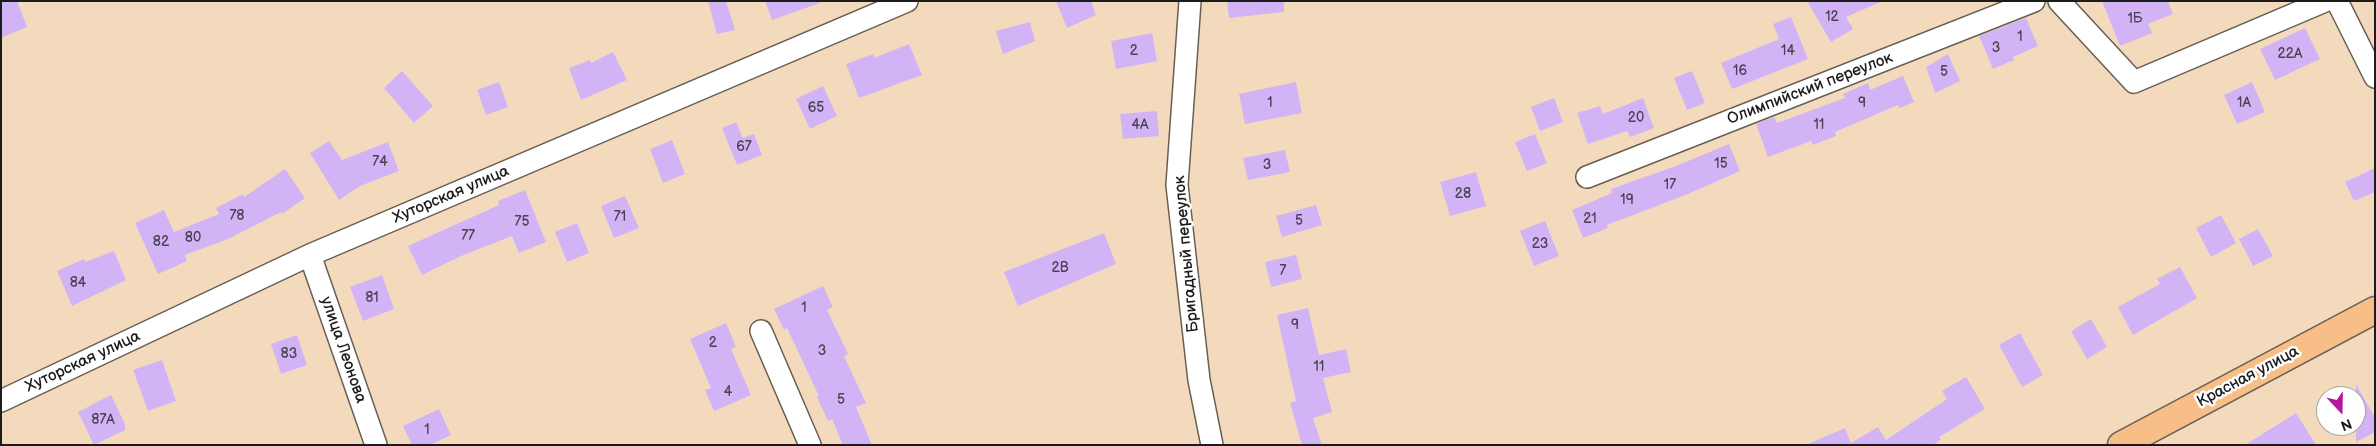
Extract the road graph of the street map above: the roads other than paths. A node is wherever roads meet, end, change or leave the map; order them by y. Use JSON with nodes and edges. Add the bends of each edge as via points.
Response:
{"nodes":[{"id":1,"x":907,"y":1,"type":"edge"},
{"id":2,"x":1190,"y":1,"type":"edge"},
{"id":3,"x":2034,"y":1,"type":"edge"},
{"id":4,"x":2059,"y":1,"type":"edge"},
{"id":5,"x":2325,"y":1,"type":"edge"},
{"id":6,"x":2337,"y":1,"type":"edge"},
{"id":7,"x":2375,"y":77,"type":"edge"},
{"id":8,"x":1587,"y":177,"type":"dead end"},
{"id":9,"x":310,"y":255,"type":"junction"},
{"id":10,"x":2375,"y":310,"type":"edge"},
{"id":11,"x":761,"y":331,"type":"dead end"},
{"id":12,"x":1,"y":400,"type":"edge"},
{"id":13,"x":376,"y":445,"type":"edge"},
{"id":14,"x":810,"y":445,"type":"edge"},
{"id":15,"x":1212,"y":445,"type":"edge"},
{"id":16,"x":2121,"y":445,"type":"edge"}],
"edges":[{"from":1,"to":9,"type":"street","name":"Хуторская улица"},
{"from":2,"to":15,"type":"street","name":"Бригадный переулок","via":[[1177,185],[1199,380]]},
{"from":3,"to":8,"type":"street","name":"Олимпийский переулок"},
{"from":4,"to":5,"type":"street","via":[[2134,82]]},
{"from":6,"to":7,"type":"street"},
{"from":9,"to":12,"type":"street","name":"Хуторская улица"},
{"from":9,"to":13,"type":"street","name":"улица Леонова"},
{"from":10,"to":16,"type":"main road","name":"Красная улица"},
{"from":11,"to":14,"type":"street"}]}
